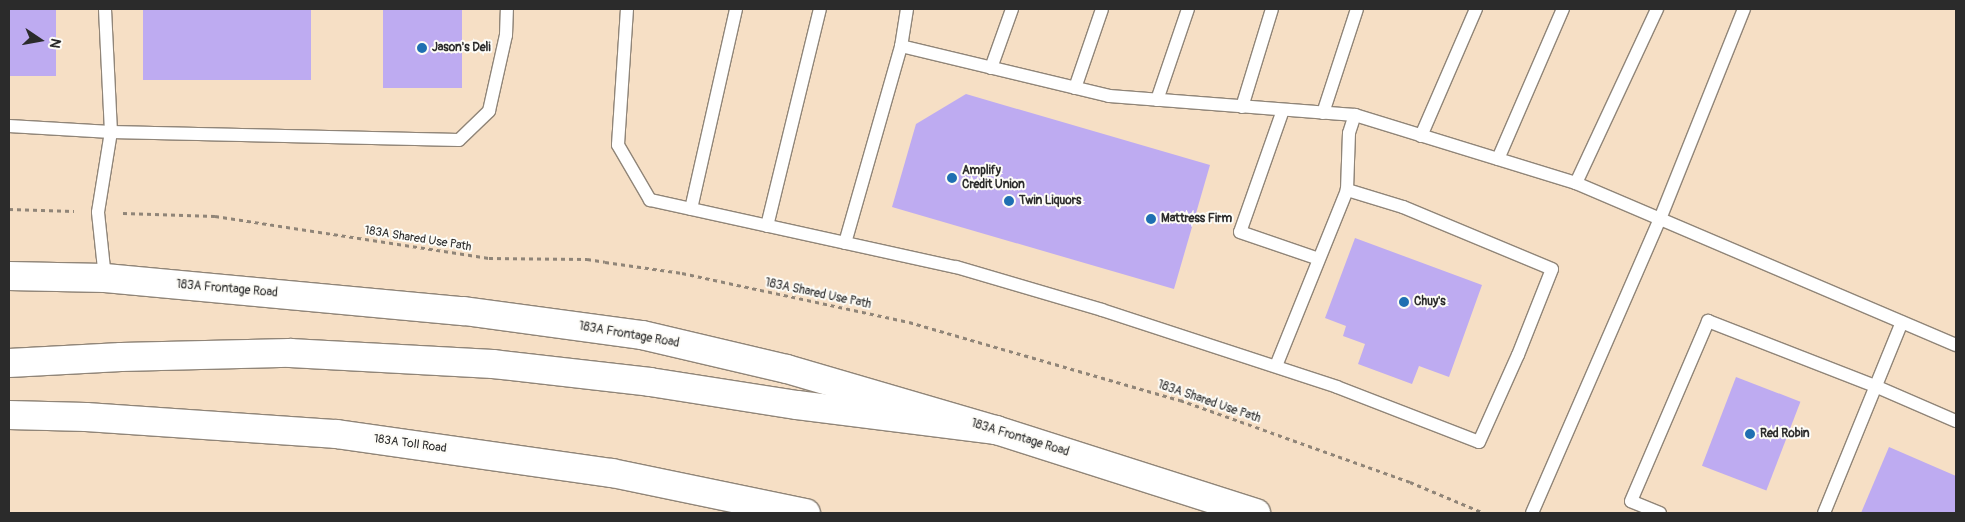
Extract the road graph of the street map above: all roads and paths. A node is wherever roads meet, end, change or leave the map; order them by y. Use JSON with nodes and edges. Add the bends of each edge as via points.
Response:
{"nodes":[{"id":1,"x":106,"y":9,"type":"edge"},
{"id":2,"x":507,"y":9,"type":"edge"},
{"id":3,"x":627,"y":9,"type":"edge"},
{"id":4,"x":736,"y":9,"type":"edge"},
{"id":5,"x":820,"y":9,"type":"edge"},
{"id":6,"x":907,"y":9,"type":"edge"},
{"id":7,"x":1012,"y":9,"type":"edge"},
{"id":8,"x":1102,"y":9,"type":"edge"},
{"id":9,"x":1188,"y":9,"type":"edge"},
{"id":10,"x":1272,"y":9,"type":"edge"},
{"id":11,"x":1357,"y":9,"type":"edge"},
{"id":12,"x":1476,"y":9,"type":"edge"},
{"id":13,"x":1563,"y":9,"type":"edge"},
{"id":14,"x":1657,"y":9,"type":"edge"},
{"id":15,"x":1744,"y":9,"type":"edge"},
{"id":16,"x":901,"y":46,"type":"junction"},
{"id":17,"x":991,"y":68,"type":"junction"},
{"id":18,"x":1075,"y":88,"type":"junction"},
{"id":19,"x":1158,"y":100,"type":"junction"},
{"id":20,"x":1242,"y":107,"type":"junction"},
{"id":21,"x":1283,"y":110,"type":"junction"},
{"id":22,"x":1323,"y":113,"type":"junction"},
{"id":23,"x":1355,"y":115,"type":"junction"},
{"id":24,"x":9,"y":126,"type":"edge"},
{"id":25,"x":111,"y":132,"type":"junction"},
{"id":26,"x":1421,"y":136,"type":"junction"},
{"id":27,"x":1498,"y":159,"type":"junction"},
{"id":28,"x":1576,"y":183,"type":"junction"},
{"id":29,"x":1347,"y":190,"type":"junction"},
{"id":30,"x":9,"y":209,"type":"edge"},
{"id":31,"x":691,"y":209,"type":"junction"},
{"id":32,"x":74,"y":211,"type":"dead end"},
{"id":33,"x":123,"y":213,"type":"dead end"},
{"id":34,"x":1660,"y":219,"type":"junction"},
{"id":35,"x":767,"y":226,"type":"junction"},
{"id":36,"x":845,"y":244,"type":"junction"},
{"id":37,"x":1319,"y":259,"type":"junction"},
{"id":38,"x":9,"y":276,"type":"edge"},
{"id":39,"x":105,"y":278,"type":"junction"},
{"id":40,"x":1902,"y":322,"type":"junction"},
{"id":41,"x":1956,"y":345,"type":"edge"},
{"id":42,"x":9,"y":362,"type":"edge"},
{"id":43,"x":1276,"y":366,"type":"junction"},
{"id":44,"x":1875,"y":386,"type":"junction"},
{"id":45,"x":9,"y":415,"type":"edge"},
{"id":46,"x":1956,"y":421,"type":"edge"},
{"id":47,"x":996,"y":430,"type":"junction"},
{"id":48,"x":806,"y":513,"type":"edge"},
{"id":49,"x":1256,"y":513,"type":"edge"},
{"id":50,"x":1484,"y":513,"type":"edge"},
{"id":51,"x":1532,"y":513,"type":"edge"},
{"id":52,"x":1660,"y":513,"type":"edge"},
{"id":53,"x":1824,"y":513,"type":"edge"}],
"edges":[{"from":1,"to":25,"type":"lane"},
{"from":2,"to":25,"type":"lane","via":[[506,35],[490,111],[459,140]]},
{"from":3,"to":31,"type":"lane","via":[[618,145],[650,200]]},
{"from":4,"to":31,"type":"lane"},
{"from":5,"to":35,"type":"lane"},
{"from":6,"to":16,"type":"lane"},
{"from":7,"to":17,"type":"lane"},
{"from":8,"to":18,"type":"lane"},
{"from":9,"to":19,"type":"lane"},
{"from":10,"to":20,"type":"lane"},
{"from":11,"to":22,"type":"lane"},
{"from":12,"to":26,"type":"lane"},
{"from":13,"to":27,"type":"lane"},
{"from":14,"to":28,"type":"lane"},
{"from":15,"to":34,"type":"lane"},
{"from":16,"to":17,"type":"lane"},
{"from":16,"to":36,"type":"lane"},
{"from":17,"to":18,"type":"lane"},
{"from":18,"to":19,"type":"lane","via":[[1109,96]]},
{"from":19,"to":20,"type":"lane"},
{"from":20,"to":21,"type":"lane"},
{"from":21,"to":22,"type":"lane"},
{"from":21,"to":37,"type":"lane","via":[[1240,232]]},
{"from":22,"to":23,"type":"lane"},
{"from":23,"to":26,"type":"lane"},
{"from":23,"to":29,"type":"lane","via":[[1349,133]]},
{"from":24,"to":25,"type":"lane"},
{"from":25,"to":39,"type":"lane","via":[[98,212]]},
{"from":26,"to":27,"type":"lane"},
{"from":27,"to":28,"type":"lane"},
{"from":28,"to":34,"type":"lane"},
{"from":29,"to":37,"type":"lane"},
{"from":29,"to":43,"type":"lane","via":[[1403,207],[1552,269],[1521,346],[1479,442]]},
{"from":30,"to":32,"type":"path"},
{"from":31,"to":35,"type":"lane"},
{"from":33,"to":50,"type":"path","name":"183A Shared Use Path","via":[[215,216],[490,258],[605,262],[682,274],[909,322],[1180,400],[1410,482]]},
{"from":34,"to":40,"type":"lane"},
{"from":34,"to":51,"type":"lane"},
{"from":35,"to":36,"type":"lane"},
{"from":36,"to":43,"type":"lane","via":[[956,268],[1102,310]]},
{"from":37,"to":43,"type":"lane"},
{"from":38,"to":39,"type":"main road","name":"183A Frontage Road"},
{"from":39,"to":47,"type":"main road","name":"183A Frontage Road","via":[[464,311],[642,334],[788,369]]},
{"from":40,"to":41,"type":"lane"},
{"from":40,"to":44,"type":"lane"},
{"from":42,"to":47,"type":"main road","via":[[290,353],[494,364]]},
{"from":44,"to":46,"type":"lane"},
{"from":44,"to":52,"type":"lane","via":[[1708,321],[1631,501]]},
{"from":44,"to":53,"type":"lane"},
{"from":45,"to":48,"type":"main road","name":"183A Toll Road","via":[[337,434],[612,473]]},
{"from":47,"to":49,"type":"main road","name":"183A Frontage Road"}]}
